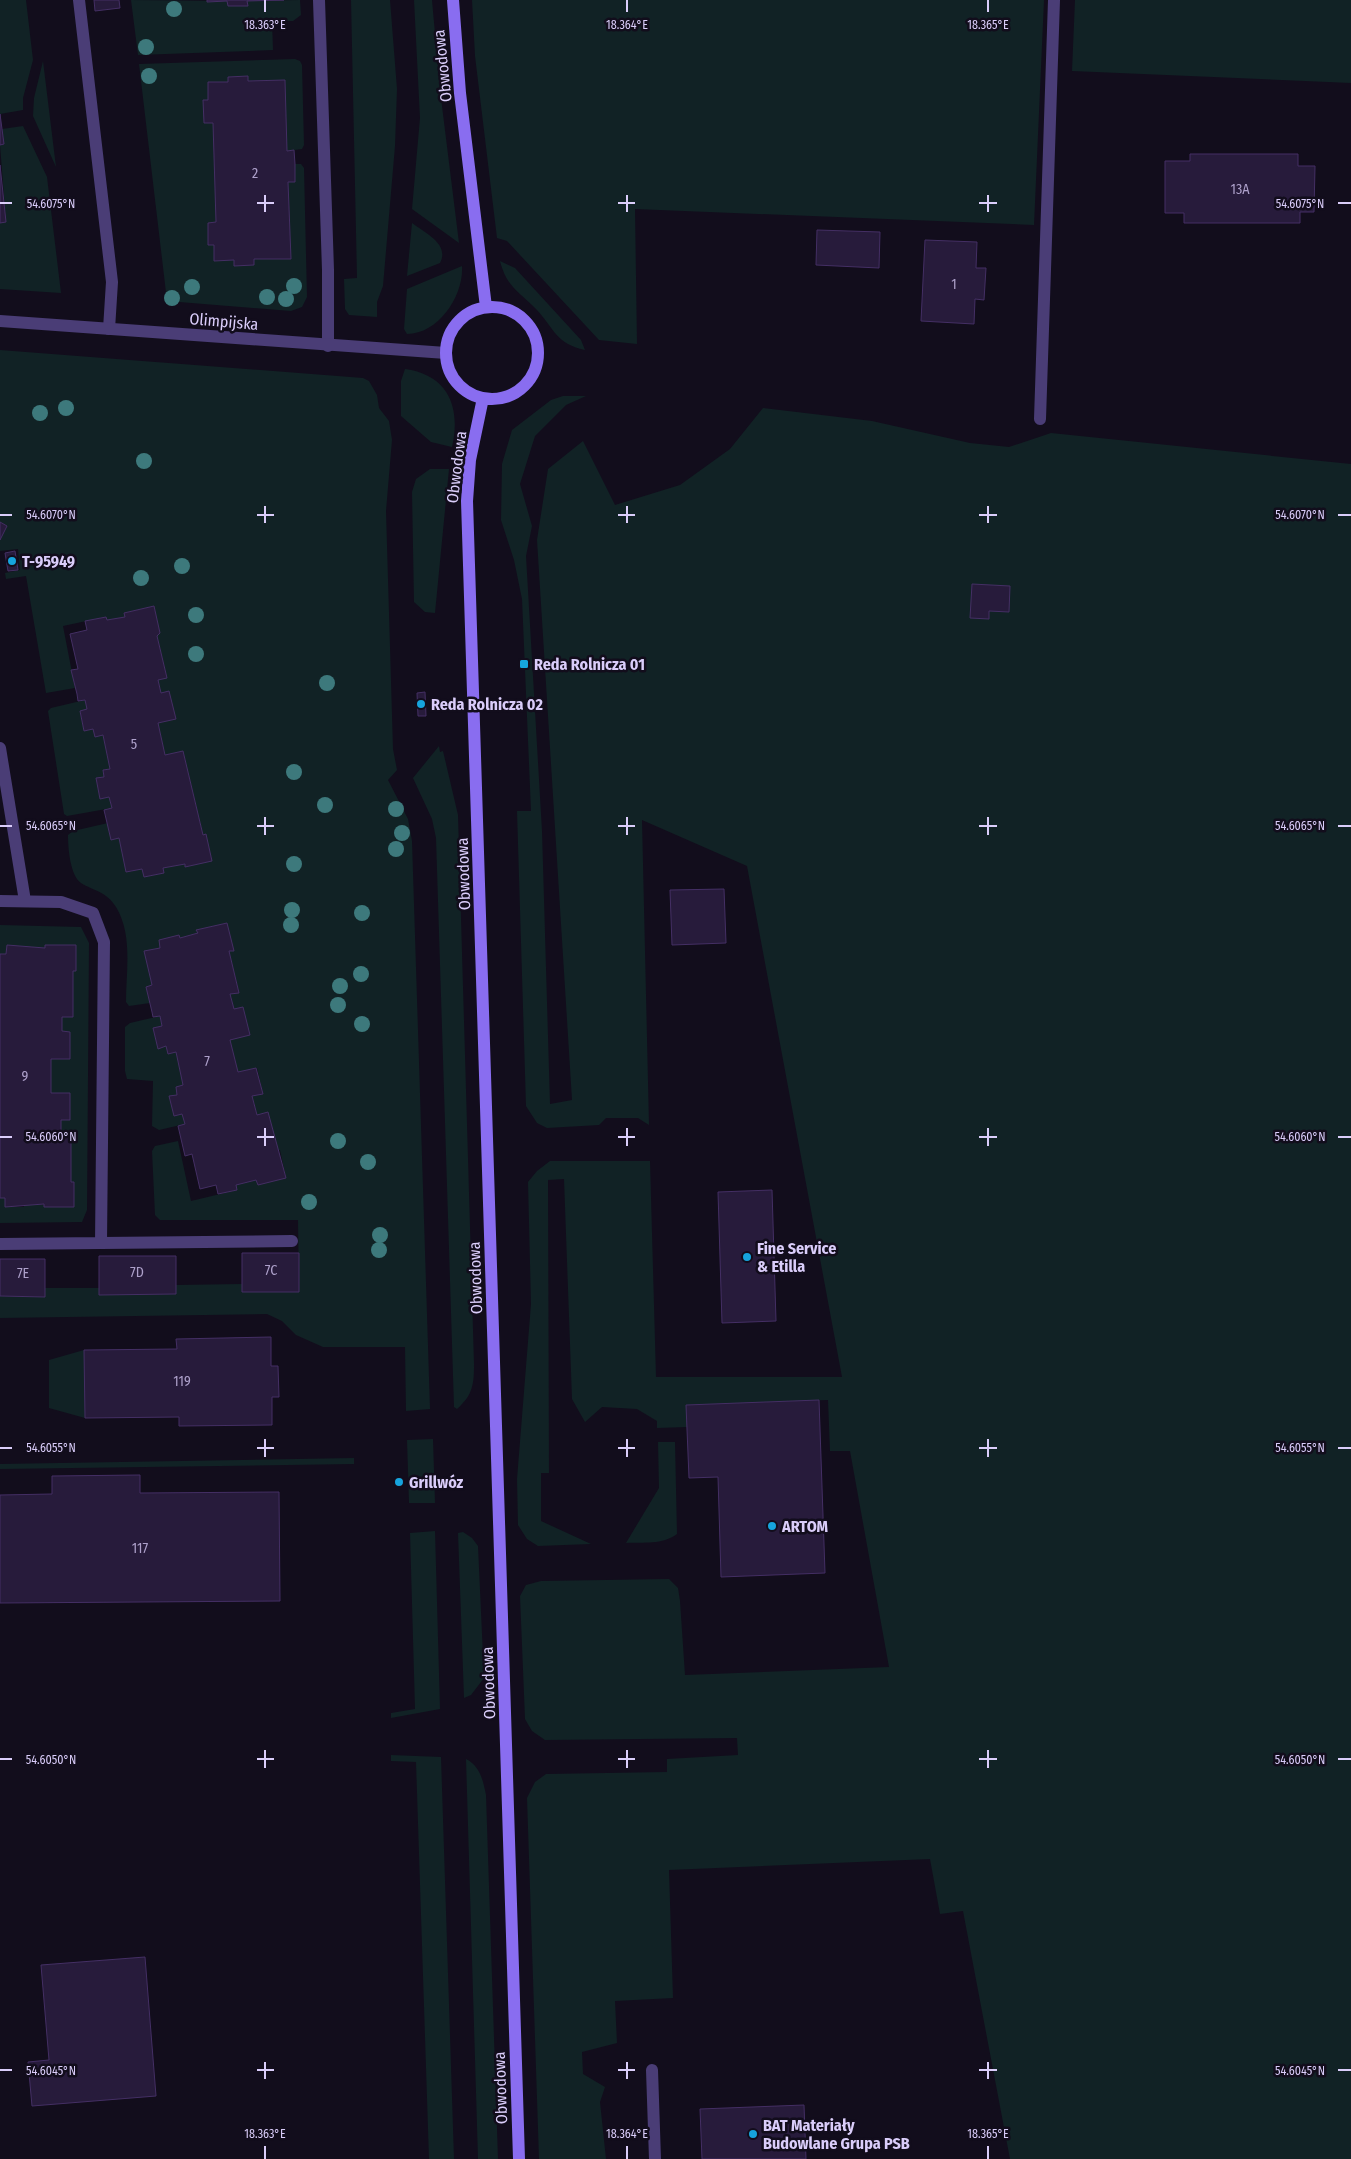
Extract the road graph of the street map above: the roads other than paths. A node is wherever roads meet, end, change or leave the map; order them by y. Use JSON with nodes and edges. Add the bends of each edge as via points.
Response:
{"nodes":[{"id":1,"x":79,"y":0,"type":"edge"},
{"id":2,"x":319,"y":0,"type":"edge"},
{"id":3,"x":452,"y":0,"type":"edge"},
{"id":4,"x":1054,"y":0,"type":"edge"},
{"id":5,"x":486,"y":307,"type":"junction"},
{"id":6,"x":0,"y":321,"type":"edge"},
{"id":7,"x":109,"y":329,"type":"junction"},
{"id":8,"x":328,"y":346,"type":"junction"},
{"id":9,"x":446,"y":354,"type":"junction"},
{"id":10,"x":483,"y":398,"type":"junction"},
{"id":11,"x":1040,"y":419,"type":"dead end"},
{"id":12,"x":0,"y":748,"type":"edge"},
{"id":13,"x":0,"y":901,"type":"edge"},
{"id":14,"x":25,"y":901,"type":"junction"},
{"id":15,"x":292,"y":1241,"type":"dead end"},
{"id":16,"x":102,"y":1243,"type":"junction"},
{"id":17,"x":0,"y":1244,"type":"edge"},
{"id":18,"x":652,"y":2070,"type":"dead end"},
{"id":19,"x":519,"y":2159,"type":"edge"},
{"id":20,"x":655,"y":2159,"type":"edge"}],
"edges":[{"from":1,"to":7,"type":"street","via":[[112,282]]},
{"from":2,"to":8,"type":"street"},
{"from":3,"to":5,"type":"main road","name":"Obwodowa"},
{"from":4,"to":11,"type":"street"},
{"from":5,"to":9,"type":"main road","via":[[470,312],[457,323],[449,337]]},
{"from":5,"to":10,"type":"main road","via":[[500,307],[524,320],[538,344],[538,358],[534,373],[513,394],[498,399]]},
{"from":6,"to":7,"type":"street","name":"Olimpijska"},
{"from":7,"to":8,"type":"street","name":"Olimpijska"},
{"from":8,"to":9,"type":"street","name":"Olimpijska"},
{"from":9,"to":10,"type":"main road","via":[[449,369],[457,383],[468,393]]},
{"from":10,"to":19,"type":"main road","name":"Obwodowa","via":[[470,460],[467,501]]},
{"from":12,"to":14,"type":"street"},
{"from":13,"to":14,"type":"street"},
{"from":14,"to":16,"type":"street","via":[[61,902],[93,913],[104,942]]},
{"from":15,"to":16,"type":"street"},
{"from":16,"to":17,"type":"street"},
{"from":18,"to":20,"type":"street"}]}
